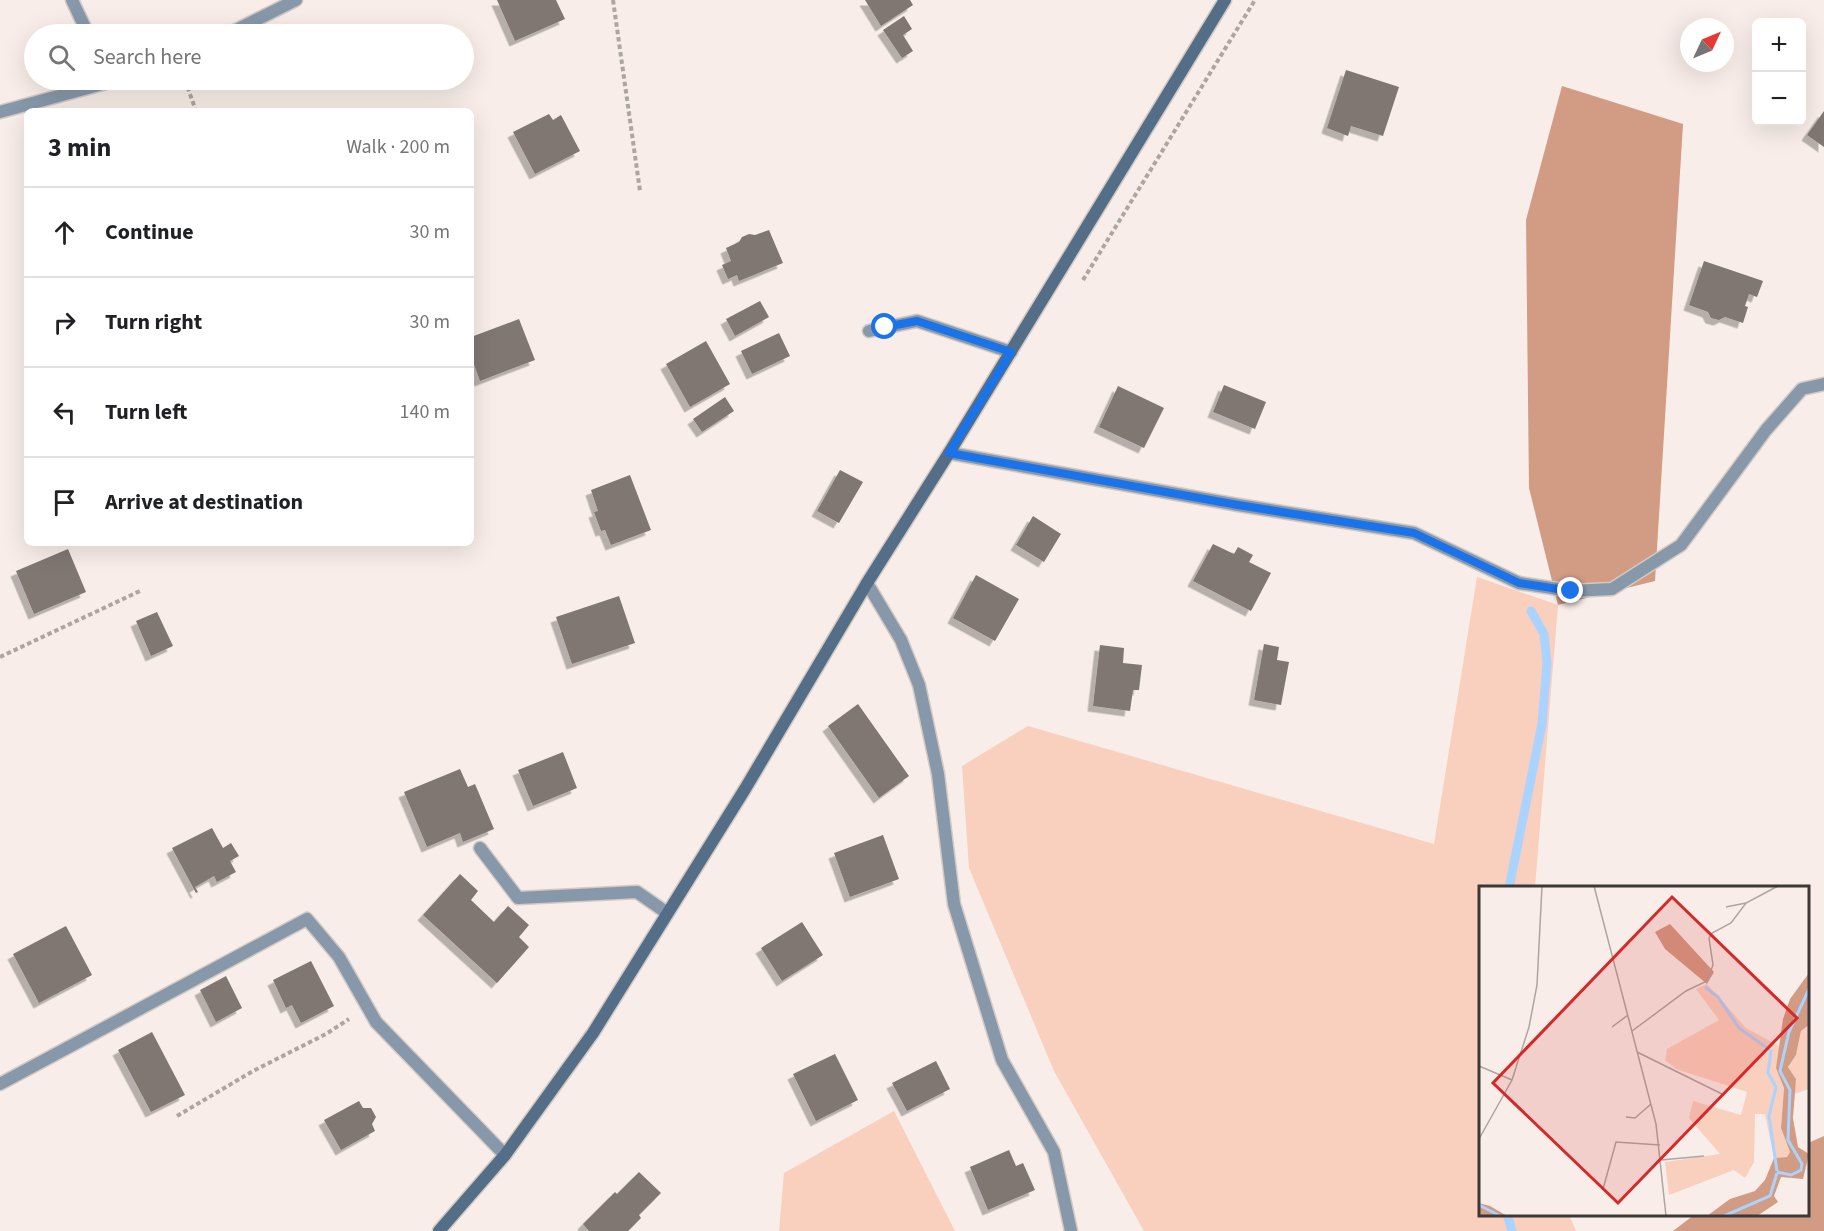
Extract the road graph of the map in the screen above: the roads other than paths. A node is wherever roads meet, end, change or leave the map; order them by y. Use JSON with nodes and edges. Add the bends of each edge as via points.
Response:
{"nodes":[{"id":1,"x":72,"y":0,"type":"edge"},
{"id":2,"x":296,"y":0,"type":"edge"},
{"id":3,"x":1225,"y":0,"type":"edge"},
{"id":4,"x":83,"y":24,"type":"edge"},
{"id":5,"x":248,"y":24,"type":"edge"},
{"id":6,"x":77,"y":90,"type":"edge"},
{"id":7,"x":0,"y":112,"type":"edge"},
{"id":8,"x":869,"y":331,"type":"dead end"},
{"id":9,"x":1011,"y":352,"type":"junction"},
{"id":10,"x":1824,"y":384,"type":"edge"},
{"id":11,"x":949,"y":453,"type":"junction"},
{"id":12,"x":867,"y":583,"type":"junction"},
{"id":13,"x":480,"y":848,"type":"dead end"},
{"id":14,"x":668,"y":913,"type":"junction"},
{"id":15,"x":0,"y":1084,"type":"edge"},
{"id":16,"x":506,"y":1155,"type":"junction"},
{"id":17,"x":439,"y":1231,"type":"edge"},
{"id":18,"x":1071,"y":1231,"type":"edge"}],
"edges":[{"from":1,"to":4,"type":"street"},
{"from":2,"to":5,"type":"street"},
{"from":3,"to":9,"type":"main road"},
{"from":6,"to":7,"type":"street"},
{"from":8,"to":9,"type":"street","via":[[917,321]]},
{"from":9,"to":11,"type":"main road"},
{"from":10,"to":11,"type":"street","via":[[1802,389],[1766,430],[1681,545],[1612,589],[1571,591],[1519,583],[1414,533]]},
{"from":11,"to":12,"type":"main road"},
{"from":12,"to":14,"type":"main road"},
{"from":12,"to":18,"type":"street","via":[[901,640],[919,685],[938,774],[954,904],[1002,1060],[1054,1152]]},
{"from":13,"to":14,"type":"street","via":[[518,898],[637,892]]},
{"from":14,"to":16,"type":"main road","via":[[593,1033]]},
{"from":15,"to":16,"type":"street","via":[[307,919],[339,957],[376,1022]]},
{"from":16,"to":17,"type":"main road"}]}
